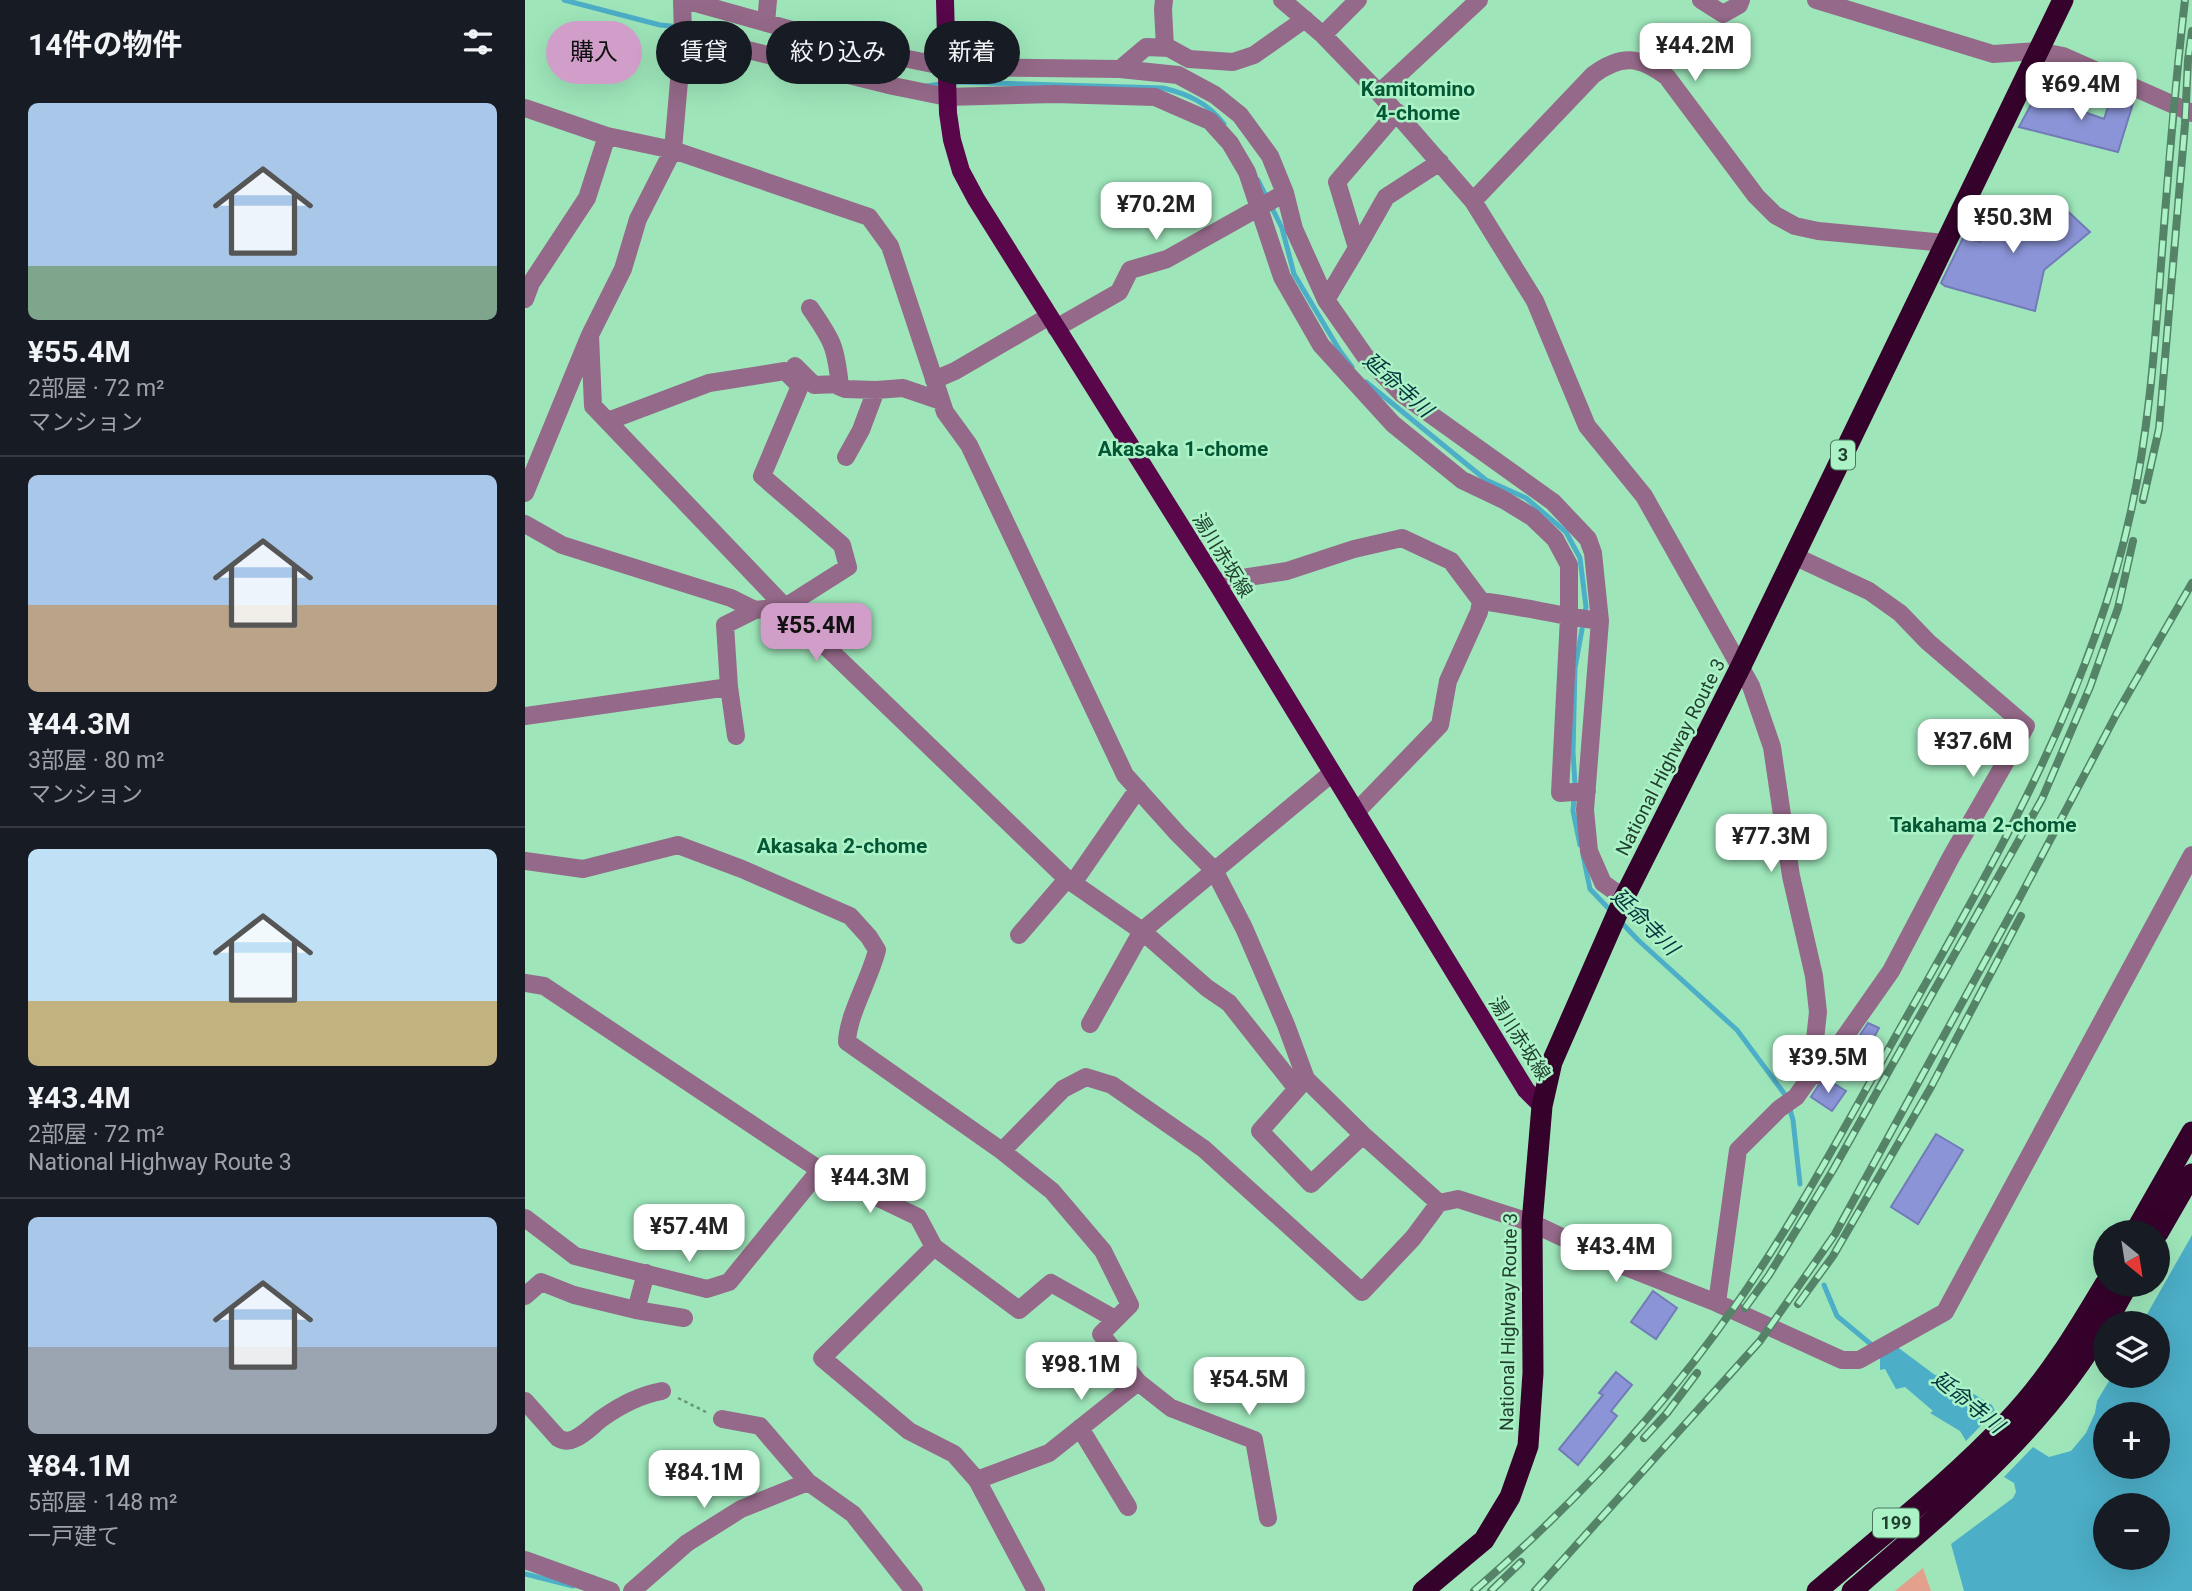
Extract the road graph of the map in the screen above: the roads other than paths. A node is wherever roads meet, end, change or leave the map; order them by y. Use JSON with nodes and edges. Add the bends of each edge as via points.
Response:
{"nodes":[{"id":1,"x":684,"y":0,"type":"edge"},
{"id":2,"x":768,"y":0,"type":"edge"},
{"id":3,"x":945,"y":0,"type":"edge"},
{"id":4,"x":1164,"y":0,"type":"edge"},
{"id":5,"x":1282,"y":0,"type":"edge"},
{"id":6,"x":1358,"y":0,"type":"edge"},
{"id":7,"x":1479,"y":0,"type":"edge"},
{"id":8,"x":1701,"y":0,"type":"edge"},
{"id":9,"x":1741,"y":0,"type":"edge"},
{"id":10,"x":1816,"y":0,"type":"edge"},
{"id":11,"x":2063,"y":0,"type":"edge"},
{"id":12,"x":1305,"y":19,"type":"junction"},
{"id":13,"x":683,"y":21,"type":"edge"},
{"id":14,"x":766,"y":21,"type":"edge"},
{"id":15,"x":946,"y":21,"type":"edge"},
{"id":16,"x":766,"y":23,"type":"edge"},
{"id":17,"x":1323,"y":35,"type":"junction"},
{"id":18,"x":1165,"y":48,"type":"junction"},
{"id":19,"x":752,"y":51,"type":"edge"},
{"id":20,"x":2038,"y":51,"type":"junction"},
{"id":21,"x":1020,"y":68,"type":"edge"},
{"id":22,"x":1120,"y":69,"type":"junction"},
{"id":23,"x":679,"y":84,"type":"edge"},
{"id":24,"x":947,"y":84,"type":"edge"},
{"id":25,"x":1379,"y":93,"type":"junction"},
{"id":26,"x":947,"y":97,"type":"junction"},
{"id":27,"x":525,"y":108,"type":"edge"},
{"id":28,"x":1397,"y":112,"type":"junction"},
{"id":29,"x":2192,"y":113,"type":"edge"},
{"id":30,"x":607,"y":136,"type":"junction"},
{"id":31,"x":673,"y":150,"type":"junction"},
{"id":32,"x":1440,"y":162,"type":"junction"},
{"id":33,"x":1285,"y":193,"type":"junction"},
{"id":34,"x":1473,"y":201,"type":"junction"},
{"id":35,"x":1260,"y":208,"type":"junction"},
{"id":36,"x":1945,"y":243,"type":"junction"},
{"id":37,"x":1357,"y":248,"type":"junction"},
{"id":38,"x":525,"y":299,"type":"edge"},
{"id":39,"x":1326,"y":300,"type":"junction"},
{"id":40,"x":810,"y":308,"type":"dead end"},
{"id":41,"x":1052,"y":322,"type":"junction"},
{"id":42,"x":590,"y":335,"type":"junction"},
{"id":43,"x":762,"y":375,"type":"junction"},
{"id":44,"x":934,"y":380,"type":"junction"},
{"id":45,"x":840,"y":384,"type":"junction"},
{"id":46,"x":876,"y":390,"type":"junction"},
{"id":47,"x":941,"y":401,"type":"junction"},
{"id":48,"x":1436,"y":418,"type":"junction"},
{"id":49,"x":608,"y":421,"type":"junction"},
{"id":50,"x":1413,"y":440,"type":"junction"},
{"id":51,"x":846,"y":457,"type":"dead end"},
{"id":52,"x":525,"y":494,"type":"edge"},
{"id":53,"x":525,"y":524,"type":"edge"},
{"id":54,"x":1794,"y":556,"type":"junction"},
{"id":55,"x":1216,"y":582,"type":"junction"},
{"id":56,"x":1481,"y":601,"type":"junction"},
{"id":57,"x":785,"y":607,"type":"junction"},
{"id":58,"x":755,"y":610,"type":"junction"},
{"id":59,"x":1569,"y":617,"type":"junction"},
{"id":60,"x":1600,"y":621,"type":"junction"},
{"id":61,"x":1740,"y":668,"type":"junction"},
{"id":62,"x":729,"y":687,"type":"junction"},
{"id":63,"x":1565,"y":692,"type":"junction"},
{"id":64,"x":1595,"y":698,"type":"junction"},
{"id":65,"x":525,"y":716,"type":"edge"},
{"id":66,"x":736,"y":736,"type":"dead end"},
{"id":67,"x":1332,"y":773,"type":"junction"},
{"id":68,"x":1137,"y":789,"type":"junction"},
{"id":69,"x":1587,"y":791,"type":"junction"},
{"id":70,"x":1356,"y":812,"type":"junction"},
{"id":71,"x":2192,"y":855,"type":"edge"},
{"id":72,"x":525,"y":862,"type":"edge"},
{"id":73,"x":1214,"y":870,"type":"junction"},
{"id":74,"x":1070,"y":881,"type":"junction"},
{"id":75,"x":1622,"y":903,"type":"junction"},
{"id":76,"x":1142,"y":931,"type":"junction"},
{"id":77,"x":1019,"y":936,"type":"dead end"},
{"id":78,"x":525,"y":983,"type":"edge"},
{"id":79,"x":1090,"y":1024,"type":"dead end"},
{"id":80,"x":1811,"y":1076,"type":"junction"},
{"id":81,"x":1301,"y":1084,"type":"junction"},
{"id":82,"x":1542,"y":1106,"type":"junction"},
{"id":83,"x":2192,"y":1132,"type":"edge"},
{"id":84,"x":1363,"y":1135,"type":"junction"},
{"id":85,"x":1002,"y":1151,"type":"junction"},
{"id":86,"x":820,"y":1170,"type":"junction"},
{"id":87,"x":2192,"y":1174,"type":"edge"},
{"id":88,"x":1439,"y":1203,"type":"junction"},
{"id":89,"x":525,"y":1217,"type":"edge"},
{"id":90,"x":2142,"y":1220,"type":"edge"},
{"id":91,"x":2165,"y":1220,"type":"edge"},
{"id":92,"x":1532,"y":1223,"type":"junction"},
{"id":93,"x":934,"y":1247,"type":"junction"},
{"id":94,"x":646,"y":1273,"type":"junction"},
{"id":95,"x":525,"y":1296,"type":"edge"},
{"id":96,"x":2097,"y":1297,"type":"edge"},
{"id":97,"x":1717,"y":1303,"type":"junction"},
{"id":98,"x":636,"y":1310,"type":"junction"},
{"id":99,"x":684,"y":1318,"type":"dead end"},
{"id":100,"x":1115,"y":1319,"type":"junction"},
{"id":101,"x":2093,"y":1346,"type":"edge"},
{"id":102,"x":1138,"y":1382,"type":"junction"},
{"id":103,"x":662,"y":1391,"type":"road end"},
{"id":104,"x":525,"y":1401,"type":"edge"},
{"id":105,"x":722,"y":1419,"type":"road end"},
{"id":106,"x":2019,"y":1424,"type":"junction"},
{"id":107,"x":1080,"y":1428,"type":"junction"},
{"id":108,"x":1982,"y":1462,"type":"junction"},
{"id":109,"x":977,"y":1480,"type":"junction"},
{"id":110,"x":808,"y":1482,"type":"junction"},
{"id":111,"x":1128,"y":1507,"type":"dead end"},
{"id":112,"x":1268,"y":1518,"type":"dead end"},
{"id":113,"x":525,"y":1560,"type":"edge"},
{"id":114,"x":611,"y":1591,"type":"edge"},
{"id":115,"x":632,"y":1591,"type":"edge"},
{"id":116,"x":914,"y":1591,"type":"edge"},
{"id":117,"x":1036,"y":1591,"type":"edge"},
{"id":118,"x":1423,"y":1591,"type":"edge"},
{"id":119,"x":1817,"y":1591,"type":"edge"},
{"id":120,"x":1851,"y":1591,"type":"edge"}],
"edges":[{"from":1,"to":13,"type":"street"},
{"from":1,"to":16,"type":"street"},
{"from":2,"to":14,"type":"street"},
{"from":3,"to":15,"type":"main road","name":"湯川赤坂線"},
{"from":4,"to":18,"type":"street"},
{"from":5,"to":12,"type":"street"},
{"from":6,"to":17,"type":"street"},
{"from":7,"to":25,"type":"street"},
{"from":8,"to":9,"type":"street","via":[[1723,14]]},
{"from":10,"to":20,"type":"street","via":[[1993,54]]},
{"from":11,"to":20,"type":"highway","name":"National Highway Route 3","number":"3"},
{"from":12,"to":17,"type":"street"},
{"from":12,"to":18,"type":"street","via":[[1254,55],[1233,62],[1189,59]]},
{"from":17,"to":25,"type":"street"},
{"from":18,"to":22,"type":"street","via":[[1146,47]]},
{"from":19,"to":26,"type":"street"},
{"from":20,"to":29,"type":"street","via":[[2063,55]]},
{"from":20,"to":36,"type":"highway","name":"National Highway Route 3","number":"3"},
{"from":21,"to":22,"type":"street"},
{"from":22,"to":33,"type":"street","via":[[1178,75],[1215,95],[1240,115],[1270,156]]},
{"from":23,"to":31,"type":"street"},
{"from":24,"to":26,"type":"main road","name":"湯川赤坂線"},
{"from":25,"to":28,"type":"street"},
{"from":26,"to":35,"type":"street","via":[[1156,97],[1210,121],[1247,172]]},
{"from":26,"to":41,"type":"main road","name":"湯川赤坂線","via":[[961,171]]},
{"from":27,"to":30,"type":"street"},
{"from":28,"to":32,"type":"street"},
{"from":28,"to":37,"type":"street","via":[[1336,181]]},
{"from":30,"to":31,"type":"street"},
{"from":30,"to":38,"type":"street","via":[[587,198]]},
{"from":31,"to":42,"type":"street","via":[[638,219],[622,269]]},
{"from":31,"to":44,"type":"street","via":[[869,217],[890,246]]},
{"from":32,"to":34,"type":"street"},
{"from":32,"to":37,"type":"street","via":[[1386,197]]},
{"from":33,"to":35,"type":"street"},
{"from":33,"to":39,"type":"street","via":[[1294,229]]},
{"from":34,"to":36,"type":"street","via":[[1593,75],[1606,65],[1638,61],[1667,77],[1775,215],[1818,231]]},
{"from":34,"to":61,"type":"street","via":[[1535,301],[1587,426],[1644,496]]},
{"from":35,"to":41,"type":"street","via":[[1167,259],[1130,270],[1119,292]]},
{"from":35,"to":50,"type":"street","via":[[1282,278],[1321,345],[1367,398]]},
{"from":36,"to":54,"type":"highway","name":"National Highway Route 3","number":"3"},
{"from":37,"to":39,"type":"street"},
{"from":39,"to":48,"type":"street","via":[[1365,356],[1402,394]]},
{"from":40,"to":45,"type":"street","via":[[836,352]]},
{"from":41,"to":44,"type":"street"},
{"from":41,"to":55,"type":"main road","name":"湯川赤坂線"},
{"from":42,"to":49,"type":"street","via":[[593,406]]},
{"from":42,"to":52,"type":"street"},
{"from":43,"to":45,"type":"street","via":[[773,363],[783,361],[799,368],[814,385]]},
{"from":43,"to":49,"type":"street","via":[[709,383]]},
{"from":43,"to":57,"type":"street","via":[[785,371],[800,386],[762,476],[842,545],[848,567]]},
{"from":44,"to":47,"type":"street"},
{"from":45,"to":46,"type":"street","via":[[845,389]]},
{"from":46,"to":47,"type":"street","via":[[903,388]]},
{"from":46,"to":51,"type":"street"},
{"from":47,"to":68,"type":"street","via":[[969,445],[1125,775]]},
{"from":48,"to":50,"type":"street"},
{"from":48,"to":60,"type":"street","via":[[1553,502],[1588,539]]},
{"from":49,"to":57,"type":"street"},
{"from":50,"to":59,"type":"street","via":[[1462,480],[1532,517],[1555,539],[1569,565]]},
{"from":53,"to":58,"type":"street","via":[[562,545],[731,598]]},
{"from":54,"to":61,"type":"highway","name":"National Highway Route 3","number":"3"},
{"from":54,"to":80,"type":"street","via":[[1868,591],[1900,613],[2027,726],[1891,971],[1818,1075]]},
{"from":55,"to":56,"type":"street","via":[[1287,571],[1402,537],[1451,561]]},
{"from":55,"to":67,"type":"main road","name":"湯川赤坂線"},
{"from":56,"to":59,"type":"street"},
{"from":56,"to":70,"type":"street","via":[[1448,681],[1440,725]]},
{"from":57,"to":58,"type":"street"},
{"from":57,"to":74,"type":"street"},
{"from":58,"to":62,"type":"street","via":[[725,625]]},
{"from":59,"to":60,"type":"street"},
{"from":59,"to":63,"type":"street"},
{"from":60,"to":64,"type":"street"},
{"from":61,"to":75,"type":"highway","name":"National Highway Route 3","number":"3"},
{"from":61,"to":80,"type":"street","via":[[1772,747],[1791,876],[1814,976],[1818,1012]]},
{"from":62,"to":65,"type":"street"},
{"from":62,"to":66,"type":"street"},
{"from":63,"to":64,"type":"street"},
{"from":63,"to":69,"type":"street","via":[[1560,793]]},
{"from":64,"to":69,"type":"street"},
{"from":67,"to":70,"type":"main road","name":"湯川赤坂線"},
{"from":67,"to":73,"type":"street"},
{"from":68,"to":73,"type":"street"},
{"from":68,"to":74,"type":"street"},
{"from":69,"to":75,"type":"street","via":[[1589,851],[1603,883]]},
{"from":70,"to":82,"type":"main road","name":"湯川赤坂線","via":[[1526,1090]]},
{"from":71,"to":97,"type":"street","via":[[1945,1311],[1859,1360],[1842,1360]]},
{"from":72,"to":85,"type":"street","via":[[583,869],[678,845],[850,916],[877,950],[847,1030],[847,1042]]},
{"from":73,"to":76,"type":"street"},
{"from":73,"to":81,"type":"street","via":[[1286,1026]]},
{"from":74,"to":76,"type":"street"},
{"from":74,"to":77,"type":"street"},
{"from":75,"to":82,"type":"highway","name":"National Highway Route 3","number":"3","via":[[1552,1062]]},
{"from":76,"to":79,"type":"street"},
{"from":76,"to":81,"type":"street","via":[[1229,1003]]},
{"from":78,"to":86,"type":"street","via":[[544,986]]},
{"from":80,"to":97,"type":"street","via":[[1796,1097],[1738,1150]]},
{"from":81,"to":84,"type":"street"},
{"from":81,"to":84,"type":"street","via":[[1260,1131],[1311,1185]]},
{"from":82,"to":92,"type":"highway","name":"National Highway Route 3","number":"3"},
{"from":83,"to":90,"type":"highway"},
{"from":84,"to":88,"type":"street"},
{"from":85,"to":88,"type":"street","via":[[1063,1089],[1086,1077],[1112,1085],[1204,1149],[1362,1292]]},
{"from":85,"to":100,"type":"street","via":[[1052,1191],[1103,1251],[1130,1305]]},
{"from":86,"to":93,"type":"street","via":[[918,1217]]},
{"from":86,"to":94,"type":"street","via":[[729,1282],[707,1289]]},
{"from":87,"to":91,"type":"highway"},
{"from":88,"to":92,"type":"street","via":[[1458,1199]]},
{"from":89,"to":94,"type":"street","via":[[575,1256]]},
{"from":92,"to":97,"type":"street"},
{"from":92,"to":118,"type":"highway","name":"National Highway Route 3","number":"3","via":[[1533,1373],[1528,1446],[1510,1497],[1484,1540]]},
{"from":93,"to":100,"type":"street","via":[[1019,1310],[1051,1283]]},
{"from":93,"to":109,"type":"street","via":[[822,1358],[909,1431],[954,1454]]},
{"from":94,"to":98,"type":"street"},
{"from":95,"to":98,"type":"street","via":[[541,1282]]},
{"from":96,"to":106,"type":"highway","number":"199"},
{"from":98,"to":99,"type":"street"},
{"from":100,"to":102,"type":"street","via":[[1101,1334]]},
{"from":101,"to":106,"type":"highway","number":"199"},
{"from":102,"to":107,"type":"street"},
{"from":102,"to":112,"type":"street","via":[[1171,1408],[1254,1440]]},
{"from":103,"to":104,"type":"street","via":[[632,1401],[565,1441]]},
{"from":105,"to":110,"type":"street","via":[[760,1426]]},
{"from":106,"to":108,"type":"highway","number":"199"},
{"from":107,"to":109,"type":"street","via":[[1049,1453]]},
{"from":107,"to":111,"type":"street"},
{"from":108,"to":119,"type":"highway","number":"199"},
{"from":108,"to":120,"type":"highway","number":"199"},
{"from":109,"to":117,"type":"street"},
{"from":110,"to":115,"type":"street","via":[[741,1509],[697,1536]]},
{"from":110,"to":116,"type":"street","via":[[853,1514]]},
{"from":113,"to":114,"type":"street"}]}
